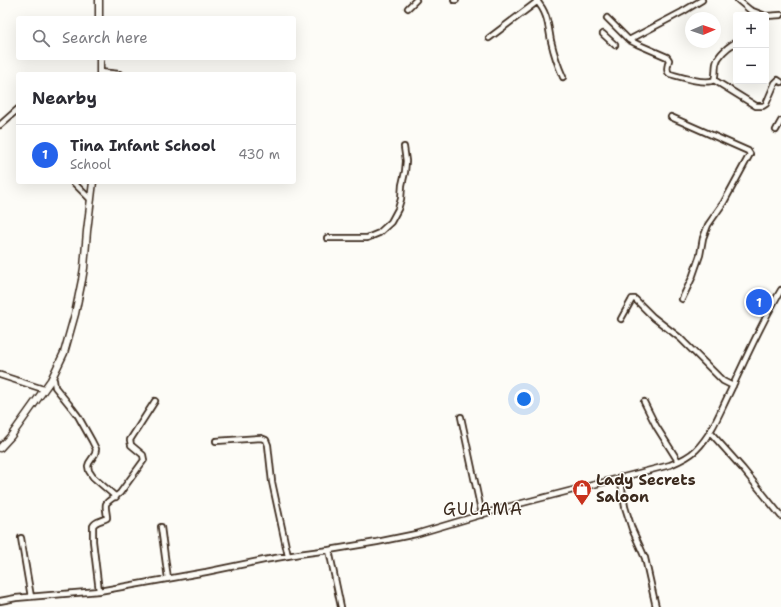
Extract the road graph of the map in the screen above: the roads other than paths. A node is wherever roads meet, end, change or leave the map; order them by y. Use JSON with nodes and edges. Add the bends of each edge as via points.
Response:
{"nodes":[{"id":1,"x":99,"y":0,"type":"edge"},
{"id":2,"x":416,"y":0,"type":"edge"},
{"id":3,"x":702,"y":0,"type":"edge"},
{"id":4,"x":738,"y":0,"type":"edge"},
{"id":5,"x":537,"y":1,"type":"edge"},
{"id":6,"x":408,"y":8,"type":"dead end"},
{"id":7,"x":757,"y":12,"type":"edge"},
{"id":8,"x":781,"y":14,"type":"edge"},
{"id":9,"x":99,"y":16,"type":"edge"},
{"id":10,"x":769,"y":16,"type":"edge"},
{"id":11,"x":607,"y":18,"type":"dead end"},
{"id":12,"x":603,"y":34,"type":"dead end"},
{"id":13,"x":489,"y":38,"type":"dead end"},
{"id":14,"x":629,"y":40,"type":"junction"},
{"id":15,"x":733,"y":44,"type":"edge"},
{"id":16,"x":615,"y":45,"type":"dead end"},
{"id":17,"x":100,"y":60,"type":"edge"},
{"id":18,"x":100,"y":72,"type":"edge"},
{"id":19,"x":564,"y":78,"type":"dead end"},
{"id":20,"x":714,"y":80,"type":"junction"},
{"id":21,"x":781,"y":82,"type":"edge"},
{"id":22,"x":16,"y":111,"type":"edge"},
{"id":23,"x":671,"y":117,"type":"dead end"},
{"id":24,"x":781,"y":121,"type":"edge"},
{"id":25,"x":0,"y":125,"type":"edge"},
{"id":26,"x":776,"y":130,"type":"dead end"},
{"id":27,"x":404,"y":147,"type":"dead end"},
{"id":28,"x":75,"y":184,"type":"edge"},
{"id":29,"x":93,"y":184,"type":"edge"},
{"id":30,"x":91,"y":200,"type":"junction"},
{"id":31,"x":327,"y":238,"type":"dead end"},
{"id":32,"x":781,"y":290,"type":"edge"},
{"id":33,"x":682,"y":299,"type":"dead end"},
{"id":34,"x":621,"y":319,"type":"dead end"},
{"id":35,"x":0,"y":375,"type":"edge"},
{"id":36,"x":54,"y":380,"type":"dead end"},
{"id":37,"x":734,"y":386,"type":"junction"},
{"id":38,"x":43,"y":389,"type":"junction"},
{"id":39,"x":155,"y":401,"type":"dead end"},
{"id":40,"x":644,"y":402,"type":"dead end"},
{"id":41,"x":461,"y":417,"type":"dead end"},
{"id":42,"x":710,"y":432,"type":"junction"},
{"id":43,"x":216,"y":441,"type":"dead end"},
{"id":44,"x":0,"y":448,"type":"edge"},
{"id":45,"x":678,"y":461,"type":"junction"},
{"id":46,"x":620,"y":477,"type":"junction"},
{"id":47,"x":116,"y":497,"type":"junction"},
{"id":48,"x":482,"y":515,"type":"junction"},
{"id":49,"x":781,"y":516,"type":"edge"},
{"id":50,"x":161,"y":527,"type":"dead end"},
{"id":51,"x":21,"y":538,"type":"dead end"},
{"id":52,"x":329,"y":550,"type":"junction"},
{"id":53,"x":288,"y":556,"type":"junction"},
{"id":54,"x":168,"y":578,"type":"junction"},
{"id":55,"x":99,"y":591,"type":"junction"},
{"id":56,"x":31,"y":597,"type":"junction"},
{"id":57,"x":0,"y":601,"type":"edge"},
{"id":58,"x":341,"y":607,"type":"edge"},
{"id":59,"x":656,"y":607,"type":"edge"}],
"edges":[{"from":1,"to":9,"type":"main road"},
{"from":2,"to":6,"type":"street"},
{"from":3,"to":14,"type":"street"},
{"from":4,"to":7,"type":"street"},
{"from":5,"to":13,"type":"street"},
{"from":5,"to":19,"type":"street","via":[[547,18],[555,57]]},
{"from":8,"to":10,"type":"street"},
{"from":11,"to":14,"type":"street"},
{"from":12,"to":16,"type":"street"},
{"from":14,"to":20,"type":"street","via":[[667,57],[667,70],[670,74],[709,82]]},
{"from":15,"to":20,"type":"street","via":[[716,63]]},
{"from":17,"to":18,"type":"main road"},
{"from":20,"to":21,"type":"street","via":[[756,106],[766,104],[775,83],[778,80]]},
{"from":22,"to":25,"type":"street"},
{"from":23,"to":33,"type":"street","via":[[750,154],[708,226],[692,278]]},
{"from":24,"to":26,"type":"street"},
{"from":27,"to":31,"type":"street","via":[[406,160],[401,199],[391,222],[379,233],[367,238]]},
{"from":28,"to":30,"type":"street"},
{"from":29,"to":30,"type":"main road"},
{"from":30,"to":38,"type":"main road","via":[[84,268],[75,314],[64,353]]},
{"from":32,"to":37,"type":"street","via":[[751,346]]},
{"from":34,"to":37,"type":"street","via":[[630,301],[635,299],[680,338],[723,381]]},
{"from":35,"to":38,"type":"street"},
{"from":36,"to":47,"type":"street","via":[[55,387],[72,408],[94,446],[96,452],[89,463],[89,471]]},
{"from":37,"to":42,"type":"street"},
{"from":38,"to":44,"type":"main road"},
{"from":39,"to":47,"type":"street","via":[[130,440],[131,445],[143,455],[144,460]]},
{"from":40,"to":45,"type":"street"},
{"from":41,"to":48,"type":"street"},
{"from":42,"to":45,"type":"street","via":[[697,449],[687,458]]},
{"from":42,"to":49,"type":"street","via":[[722,443]]},
{"from":43,"to":53,"type":"street","via":[[261,438],[266,440]]},
{"from":45,"to":46,"type":"street"},
{"from":46,"to":48,"type":"street"},
{"from":46,"to":59,"type":"street","via":[[625,507],[645,558]]},
{"from":47,"to":55,"type":"street","via":[[106,503],[107,518],[93,526]]},
{"from":48,"to":52,"type":"street","via":[[416,534]]},
{"from":50,"to":54,"type":"street"},
{"from":51,"to":56,"type":"street"},
{"from":52,"to":53,"type":"street"},
{"from":52,"to":58,"type":"street"},
{"from":53,"to":54,"type":"street"},
{"from":54,"to":55,"type":"street"},
{"from":55,"to":56,"type":"street"},
{"from":56,"to":57,"type":"street"}]}
